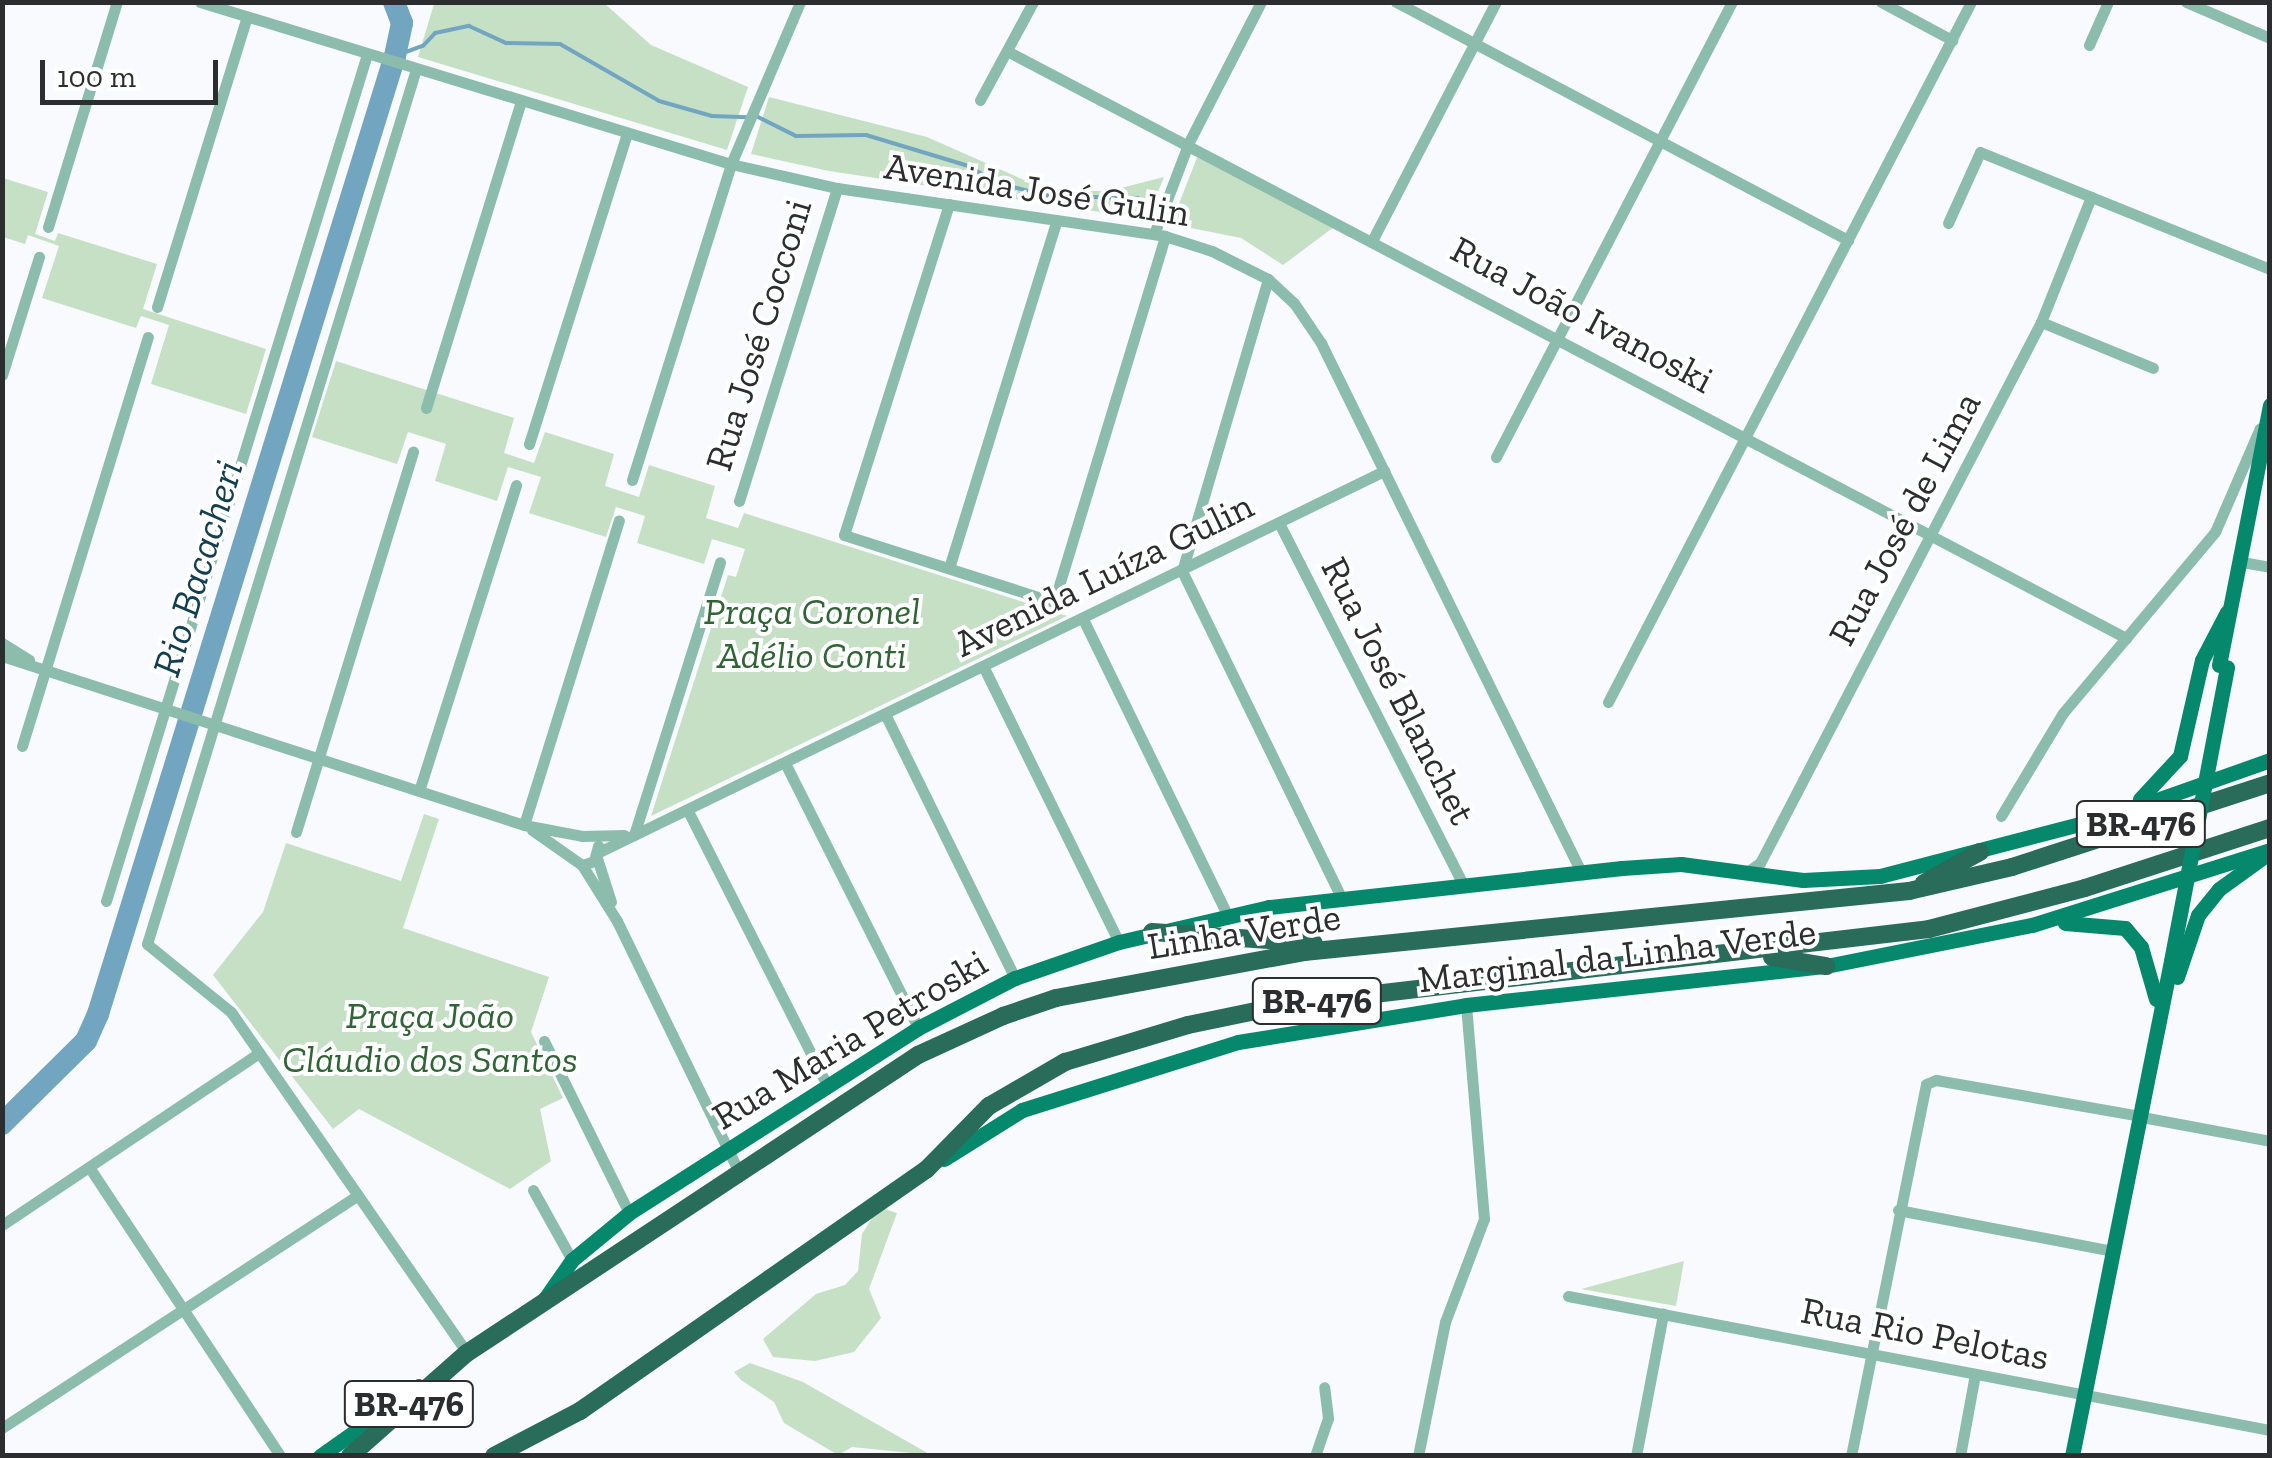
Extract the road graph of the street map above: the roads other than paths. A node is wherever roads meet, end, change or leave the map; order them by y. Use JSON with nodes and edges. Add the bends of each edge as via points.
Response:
{"nodes":[{"id":1,"x":118,"y":2,"type":"edge"},
{"id":2,"x":200,"y":2,"type":"edge"},
{"id":3,"x":800,"y":2,"type":"edge"},
{"id":4,"x":1033,"y":2,"type":"edge"},
{"id":5,"x":1260,"y":2,"type":"edge"},
{"id":6,"x":1396,"y":2,"type":"edge"},
{"id":7,"x":1496,"y":2,"type":"edge"},
{"id":8,"x":1732,"y":2,"type":"edge"},
{"id":9,"x":1881,"y":2,"type":"edge"},
{"id":10,"x":1971,"y":2,"type":"edge"},
{"id":11,"x":2108,"y":2,"type":"edge"},
{"id":12,"x":2186,"y":2,"type":"edge"},
{"id":13,"x":246,"y":17,"type":"junction"},
{"id":14,"x":2270,"y":38,"type":"edge"},
{"id":15,"x":1952,"y":40,"type":"junction"},
{"id":16,"x":1475,"y":44,"type":"junction"},
{"id":17,"x":2088,"y":45,"type":"dead end"},
{"id":18,"x":1007,"y":51,"type":"junction"},
{"id":19,"x":373,"y":56,"type":"junction"},
{"id":20,"x":412,"y":68,"type":"junction"},
{"id":21,"x":980,"y":100,"type":"dead end"},
{"id":22,"x":521,"y":101,"type":"junction"},
{"id":23,"x":627,"y":134,"type":"junction"},
{"id":24,"x":1660,"y":141,"type":"junction"},
{"id":25,"x":1190,"y":142,"type":"junction"},
{"id":26,"x":731,"y":164,"type":"junction"},
{"id":27,"x":837,"y":188,"type":"junction"},
{"id":28,"x":2091,"y":196,"type":"junction"},
{"id":29,"x":949,"y":204,"type":"junction"},
{"id":30,"x":1058,"y":220,"type":"junction"},
{"id":31,"x":1948,"y":223,"type":"dead end"},
{"id":32,"x":48,"y":227,"type":"dead end"},
{"id":33,"x":1159,"y":235,"type":"junction"},
{"id":34,"x":1373,"y":239,"type":"junction"},
{"id":35,"x":1848,"y":240,"type":"junction"},
{"id":36,"x":39,"y":257,"type":"dead end"},
{"id":37,"x":2270,"y":268,"type":"edge"},
{"id":38,"x":1268,"y":280,"type":"junction"},
{"id":39,"x":157,"y":307,"type":"dead end"},
{"id":40,"x":2042,"y":322,"type":"junction"},
{"id":41,"x":148,"y":337,"type":"dead end"},
{"id":42,"x":1558,"y":337,"type":"junction"},
{"id":43,"x":2154,"y":368,"type":"dead end"},
{"id":44,"x":2,"y":375,"type":"edge"},
{"id":45,"x":2270,"y":404,"type":"edge"},
{"id":46,"x":426,"y":408,"type":"dead end"},
{"id":47,"x":1746,"y":436,"type":"junction"},
{"id":48,"x":529,"y":444,"type":"dead end"},
{"id":49,"x":413,"y":452,"type":"dead end"},
{"id":50,"x":1496,"y":457,"type":"dead end"},
{"id":51,"x":1384,"y":471,"type":"junction"},
{"id":52,"x":632,"y":480,"type":"dead end"},
{"id":53,"x":516,"y":486,"type":"dead end"},
{"id":54,"x":739,"y":501,"type":"dead end"},
{"id":55,"x":620,"y":520,"type":"dead end"},
{"id":56,"x":1279,"y":522,"type":"junction"},
{"id":57,"x":1931,"y":534,"type":"junction"},
{"id":58,"x":720,"y":562,"type":"dead end"},
{"id":59,"x":2242,"y":562,"type":"junction"},
{"id":60,"x":2270,"y":567,"type":"edge"},
{"id":61,"x":949,"y":568,"type":"junction"},
{"id":62,"x":1182,"y":570,"type":"junction"},
{"id":63,"x":2235,"y":601,"type":"junction"},
{"id":64,"x":1083,"y":619,"type":"junction"},
{"id":65,"x":2126,"y":638,"type":"junction"},
{"id":66,"x":2,"y":643,"type":"edge"},
{"id":67,"x":2,"y":656,"type":"edge"},
{"id":68,"x":984,"y":668,"type":"junction"},
{"id":69,"x":46,"y":670,"type":"junction"},
{"id":70,"x":1608,"y":702,"type":"dead end"},
{"id":71,"x":170,"y":711,"type":"junction"},
{"id":72,"x":886,"y":716,"type":"junction"},
{"id":73,"x":211,"y":724,"type":"junction"},
{"id":74,"x":22,"y":746,"type":"dead end"},
{"id":75,"x":318,"y":758,"type":"junction"},
{"id":76,"x":2270,"y":760,"type":"edge"},
{"id":77,"x":786,"y":765,"type":"junction"},
{"id":78,"x":2270,"y":783,"type":"edge"},
{"id":79,"x":419,"y":791,"type":"junction"},
{"id":80,"x":689,"y":813,"type":"junction"},
{"id":81,"x":2114,"y":815,"type":"junction"},
{"id":82,"x":2001,"y":816,"type":"dead end"},
{"id":83,"x":524,"y":826,"type":"junction"},
{"id":84,"x":2270,"y":828,"type":"edge"},
{"id":85,"x":296,"y":832,"type":"dead end"},
{"id":86,"x":634,"y":835,"type":"junction"},
{"id":87,"x":585,"y":837,"type":"junction"},
{"id":88,"x":1980,"y":852,"type":"junction"},
{"id":89,"x":2270,"y":852,"type":"edge"},
{"id":90,"x":570,"y":853,"type":"junction"},
{"id":91,"x":598,"y":855,"type":"junction"},
{"id":92,"x":1760,"y":863,"type":"junction"},
{"id":93,"x":582,"y":865,"type":"junction"},
{"id":94,"x":1744,"y":872,"type":"junction"},
{"id":95,"x":1582,"y":874,"type":"junction"},
{"id":96,"x":1773,"y":878,"type":"junction"},
{"id":97,"x":1464,"y":886,"type":"junction"},
{"id":98,"x":1909,"y":891,"type":"junction"},
{"id":99,"x":1342,"y":899,"type":"junction"},
{"id":100,"x":106,"y":901,"type":"dead end"},
{"id":101,"x":1227,"y":914,"type":"junction"},
{"id":102,"x":617,"y":921,"type":"junction"},
{"id":103,"x":2032,"y":925,"type":"junction"},
{"id":104,"x":1152,"y":932,"type":"junction"},
{"id":105,"x":1119,"y":942,"type":"junction"},
{"id":106,"x":1360,"y":946,"type":"junction"},
{"id":107,"x":1752,"y":954,"type":"junction"},
{"id":108,"x":2168,"y":960,"type":"junction"},
{"id":109,"x":1826,"y":966,"type":"junction"},
{"id":110,"x":1015,"y":978,"type":"junction"},
{"id":111,"x":2156,"y":999,"type":"junction"},
{"id":112,"x":1466,"y":1005,"type":"junction"},
{"id":113,"x":918,"y":1028,"type":"junction"},
{"id":114,"x":544,"y":1041,"type":"dead end"},
{"id":115,"x":260,"y":1053,"type":"junction"},
{"id":116,"x":2149,"y":1076,"type":"junction"},
{"id":117,"x":828,"y":1087,"type":"junction"},
{"id":118,"x":2138,"y":1116,"type":"junction"},
{"id":119,"x":2270,"y":1141,"type":"edge"},
{"id":120,"x":728,"y":1150,"type":"junction"},
{"id":121,"x":89,"y":1167,"type":"junction"},
{"id":122,"x":926,"y":1170,"type":"junction"},
{"id":123,"x":740,"y":1172,"type":"junction"},
{"id":124,"x":533,"y":1190,"type":"dead end"},
{"id":125,"x":358,"y":1195,"type":"junction"},
{"id":126,"x":1898,"y":1210,"type":"junction"},
{"id":127,"x":630,"y":1212,"type":"junction"},
{"id":128,"x":2,"y":1225,"type":"edge"},
{"id":129,"x":2108,"y":1250,"type":"junction"},
{"id":130,"x":572,"y":1260,"type":"junction"},
{"id":131,"x":2105,"y":1290,"type":"junction"},
{"id":132,"x":1568,"y":1296,"type":"dead end"},
{"id":133,"x":542,"y":1303,"type":"junction"},
{"id":134,"x":184,"y":1310,"type":"junction"},
{"id":135,"x":1663,"y":1314,"type":"junction"},
{"id":136,"x":467,"y":1352,"type":"junction"},
{"id":137,"x":1870,"y":1354,"type":"junction"},
{"id":138,"x":1975,"y":1374,"type":"junction"},
{"id":139,"x":1324,"y":1387,"type":"dead end"},
{"id":140,"x":2084,"y":1395,"type":"junction"},
{"id":141,"x":2,"y":1428,"type":"edge"},
{"id":142,"x":2270,"y":1430,"type":"edge"},
{"id":143,"x":280,"y":1456,"type":"edge"},
{"id":144,"x":320,"y":1456,"type":"edge"},
{"id":145,"x":350,"y":1456,"type":"edge"},
{"id":146,"x":494,"y":1456,"type":"edge"},
{"id":147,"x":1315,"y":1456,"type":"edge"},
{"id":148,"x":1418,"y":1456,"type":"edge"},
{"id":149,"x":1636,"y":1456,"type":"edge"},
{"id":150,"x":1851,"y":1456,"type":"edge"},
{"id":151,"x":1960,"y":1456,"type":"edge"},
{"id":152,"x":2072,"y":1456,"type":"edge"}],
"edges":[{"from":1,"to":32,"type":"street"},
{"from":2,"to":13,"type":"street","name":"Avenida José Gulin"},
{"from":3,"to":26,"type":"street"},
{"from":4,"to":18,"type":"street"},
{"from":5,"to":25,"type":"street"},
{"from":6,"to":16,"type":"street"},
{"from":7,"to":16,"type":"street"},
{"from":8,"to":24,"type":"street"},
{"from":9,"to":15,"type":"street"},
{"from":10,"to":15,"type":"street"},
{"from":11,"to":17,"type":"street"},
{"from":12,"to":14,"type":"street"},
{"from":13,"to":19,"type":"street","name":"Avenida José Gulin"},
{"from":13,"to":39,"type":"street"},
{"from":15,"to":35,"type":"street"},
{"from":16,"to":24,"type":"street"},
{"from":16,"to":34,"type":"street"},
{"from":18,"to":21,"type":"street"},
{"from":18,"to":25,"type":"street","name":"Rua João Ivanoski"},
{"from":19,"to":20,"type":"street","name":"Avenida José Gulin"},
{"from":19,"to":71,"type":"street"},
{"from":20,"to":22,"type":"street","name":"Avenida José Gulin"},
{"from":20,"to":73,"type":"street"},
{"from":22,"to":23,"type":"street","name":"Avenida José Gulin"},
{"from":22,"to":46,"type":"street"},
{"from":23,"to":26,"type":"street","name":"Avenida José Gulin"},
{"from":23,"to":48,"type":"street"},
{"from":24,"to":35,"type":"street"},
{"from":24,"to":42,"type":"street"},
{"from":25,"to":33,"type":"street"},
{"from":25,"to":34,"type":"street","name":"Rua João Ivanoski"},
{"from":26,"to":27,"type":"street","name":"Avenida José Gulin"},
{"from":26,"to":52,"type":"street"},
{"from":27,"to":29,"type":"street","name":"Avenida José Gulin"},
{"from":27,"to":54,"type":"street","name":"Rua José Cocconi"},
{"from":28,"to":31,"type":"street","via":[[1980,152]]},
{"from":28,"to":37,"type":"street"},
{"from":28,"to":40,"type":"street","name":"Rua José de Lima"},
{"from":29,"to":30,"type":"street","name":"Avenida José Gulin"},
{"from":29,"to":61,"type":"street","via":[[844,534]]},
{"from":30,"to":33,"type":"street","name":"Avenida José Gulin"},
{"from":30,"to":61,"type":"street"},
{"from":33,"to":38,"type":"street","name":"Avenida José Gulin","via":[[1212,250]]},
{"from":33,"to":61,"type":"street","via":[[1054,602]]},
{"from":34,"to":42,"type":"street","name":"Rua João Ivanoski"},
{"from":35,"to":47,"type":"street"},
{"from":36,"to":44,"type":"street"},
{"from":38,"to":51,"type":"street","name":"Avenida José Gulin","via":[[1312,329]]},
{"from":38,"to":62,"type":"street"},
{"from":40,"to":43,"type":"street"},
{"from":40,"to":57,"type":"street","name":"Rua José de Lima"},
{"from":41,"to":69,"type":"street"},
{"from":42,"to":47,"type":"street","name":"Rua João Ivanoski"},
{"from":42,"to":50,"type":"street"},
{"from":45,"to":59,"type":"main road"},
{"from":45,"to":65,"type":"street","via":[[2223,520]]},
{"from":47,"to":57,"type":"street","name":"Rua João Ivanoski"},
{"from":47,"to":70,"type":"street"},
{"from":49,"to":75,"type":"street"},
{"from":51,"to":56,"type":"street","name":"Avenida Luíza Gulin"},
{"from":51,"to":95,"type":"street","name":"Avenida José Gulin"},
{"from":53,"to":79,"type":"street"},
{"from":55,"to":83,"type":"street"},
{"from":56,"to":62,"type":"street","name":"Avenida Luíza Gulin"},
{"from":56,"to":97,"type":"street","name":"Rua José Blanchet"},
{"from":57,"to":65,"type":"street","name":"Rua João Ivanoski"},
{"from":57,"to":92,"type":"street","name":"Rua José de Lima"},
{"from":58,"to":86,"type":"street"},
{"from":59,"to":60,"type":"street"},
{"from":59,"to":63,"type":"main road"},
{"from":62,"to":64,"type":"street","name":"Avenida Luíza Gulin"},
{"from":62,"to":99,"type":"street"},
{"from":63,"to":81,"type":"main road","via":[[2207,645],[2180,756],[2155,788]]},
{"from":63,"to":108,"type":"main road","bridge":true},
{"from":64,"to":68,"type":"street","name":"Avenida Luíza Gulin"},
{"from":64,"to":101,"type":"street"},
{"from":65,"to":82,"type":"street","via":[[2050,731]]},
{"from":66,"to":69,"type":"street"},
{"from":67,"to":69,"type":"street"},
{"from":68,"to":72,"type":"street","name":"Avenida Luíza Gulin"},
{"from":68,"to":105,"type":"street"},
{"from":69,"to":71,"type":"street"},
{"from":69,"to":74,"type":"street"},
{"from":71,"to":73,"type":"street"},
{"from":71,"to":100,"type":"street"},
{"from":72,"to":77,"type":"street","name":"Avenida Luíza Gulin"},
{"from":72,"to":110,"type":"street"},
{"from":73,"to":75,"type":"street"},
{"from":73,"to":115,"type":"street","via":[[147,944],[218,998]]},
{"from":75,"to":79,"type":"street"},
{"from":75,"to":85,"type":"street"},
{"from":76,"to":81,"type":"main road","name":"Marginal da Linha Verde","number":"BR-476"},
{"from":77,"to":80,"type":"street","name":"Avenida Luíza Gulin"},
{"from":77,"to":113,"type":"street"},
{"from":78,"to":98,"type":"highway","name":"Linha Verde","number":"BR-476","via":[[2012,867]]},
{"from":79,"to":83,"type":"street"},
{"from":80,"to":86,"type":"street","name":"Avenida Luíza Gulin"},
{"from":80,"to":117,"type":"street"},
{"from":81,"to":88,"type":"main road","name":"Marginal da Linha Verde"},
{"from":83,"to":87,"type":"street","name":"Avenida Luíza Gulin"},
{"from":83,"to":90,"type":"street"},
{"from":84,"to":107,"type":"highway","name":"Linha Verde","number":"BR-476","via":[[1987,916]]},
{"from":86,"to":87,"type":"street","name":"Avenida Luíza Gulin"},
{"from":86,"to":91,"type":"street","name":"Avenida Luíza Gulin"},
{"from":87,"to":90,"type":"street"},
{"from":87,"to":91,"type":"street"},
{"from":88,"to":96,"type":"main road","name":"Marginal da Linha Verde","via":[[1880,876]]},
{"from":88,"to":98,"type":"highway"},
{"from":89,"to":103,"type":"main road","name":"Marginal da Linha Verde"},
{"from":89,"to":116,"type":"main road","via":[[2219,888],[2198,914]]},
{"from":90,"to":93,"type":"street"},
{"from":91,"to":93,"type":"street","name":"Avenida Luíza Gulin"},
{"from":91,"to":102,"type":"street"},
{"from":92,"to":94,"type":"street"},
{"from":92,"to":96,"type":"street"},
{"from":93,"to":102,"type":"street"},
{"from":94,"to":95,"type":"main road","name":"Rua Maria Petroski","via":[[1680,864]]},
{"from":94,"to":96,"type":"main road","name":"Rua Maria Petroski"},
{"from":95,"to":97,"type":"main road","name":"Rua Maria Petroski"},
{"from":97,"to":99,"type":"main road","name":"Rua Maria Petroski"},
{"from":98,"to":106,"type":"highway","name":"Linha Verde","number":"BR-476"},
{"from":99,"to":101,"type":"main road","name":"Rua Maria Petroski"},
{"from":101,"to":104,"type":"main road","name":"Rua Maria Petroski"},
{"from":102,"to":120,"type":"street"},
{"from":103,"to":109,"type":"main road","name":"Marginal da Linha Verde"},
{"from":103,"to":111,"type":"main road","via":[[2102,922],[2125,928],[2141,947]]},
{"from":104,"to":105,"type":"main road","name":"Rua Maria Petroski"},
{"from":104,"to":106,"type":"highway"},
{"from":105,"to":110,"type":"main road","name":"Rua Maria Petroski"},
{"from":106,"to":123,"type":"highway","name":"Linha Verde","number":"BR-476","via":[[1208,968],[1056,998],[1004,1016],[918,1055]]},
{"from":107,"to":109,"type":"highway"},
{"from":107,"to":122,"type":"highway","name":"Linha Verde","number":"BR-476","via":[[1290,1004],[1188,1025],[1065,1062],[1021,1085],[990,1106]]},
{"from":108,"to":111,"type":"main road"},
{"from":108,"to":116,"type":"main road"},
{"from":109,"to":112,"type":"main road","name":"Marginal da Linha Verde"},
{"from":110,"to":113,"type":"main road","name":"Rua Maria Petroski"},
{"from":111,"to":118,"type":"main road"},
{"from":112,"to":122,"type":"main road","name":"Marginal da Linha Verde","via":[[1238,1042],[1094,1082],[1022,1110]]},
{"from":112,"to":148,"type":"street","via":[[1484,1219],[1444,1322]]},
{"from":113,"to":117,"type":"main road","name":"Rua Maria Petroski"},
{"from":114,"to":127,"type":"street"},
{"from":115,"to":121,"type":"street"},
{"from":115,"to":125,"type":"street"},
{"from":116,"to":118,"type":"main road"},
{"from":117,"to":120,"type":"main road","name":"Rua Maria Petroski"},
{"from":118,"to":119,"type":"street"},
{"from":118,"to":126,"type":"street","via":[[1936,1080],[1925,1088]]},
{"from":118,"to":129,"type":"main road"},
{"from":118,"to":131,"type":"main road"},
{"from":120,"to":123,"type":"street"},
{"from":120,"to":127,"type":"main road","name":"Rua Maria Petroski"},
{"from":121,"to":128,"type":"street"},
{"from":121,"to":134,"type":"street"},
{"from":122,"to":146,"type":"highway","name":"Linha Verde","number":"BR-476","via":[[580,1412]]},
{"from":123,"to":133,"type":"highway","name":"Linha Verde","number":"BR-476"},
{"from":124,"to":130,"type":"street"},
{"from":125,"to":134,"type":"street"},
{"from":125,"to":136,"type":"street"},
{"from":126,"to":129,"type":"street"},
{"from":126,"to":137,"type":"street"},
{"from":127,"to":130,"type":"main road","name":"Rua Maria Petroski"},
{"from":129,"to":131,"type":"main road"},
{"from":130,"to":133,"type":"main road","name":"Rua Maria Petroski"},
{"from":131,"to":140,"type":"main road"},
{"from":132,"to":135,"type":"street","name":"Rua Rio Pelotas"},
{"from":133,"to":136,"type":"highway","name":"Linha Verde","number":"BR-476"},
{"from":134,"to":141,"type":"street"},
{"from":134,"to":143,"type":"street"},
{"from":135,"to":137,"type":"street","name":"Rua Rio Pelotas"},
{"from":135,"to":149,"type":"street"},
{"from":136,"to":144,"type":"main road"},
{"from":136,"to":145,"type":"highway","name":"Linha Verde","number":"BR-476"},
{"from":137,"to":138,"type":"street","name":"Rua Rio Pelotas"},
{"from":137,"to":150,"type":"street"},
{"from":138,"to":140,"type":"street","name":"Rua Rio Pelotas"},
{"from":138,"to":151,"type":"street"},
{"from":139,"to":147,"type":"street","via":[[1328,1418]]},
{"from":140,"to":142,"type":"street","name":"Rua Rio Pelotas"},
{"from":140,"to":152,"type":"main road"}]}
